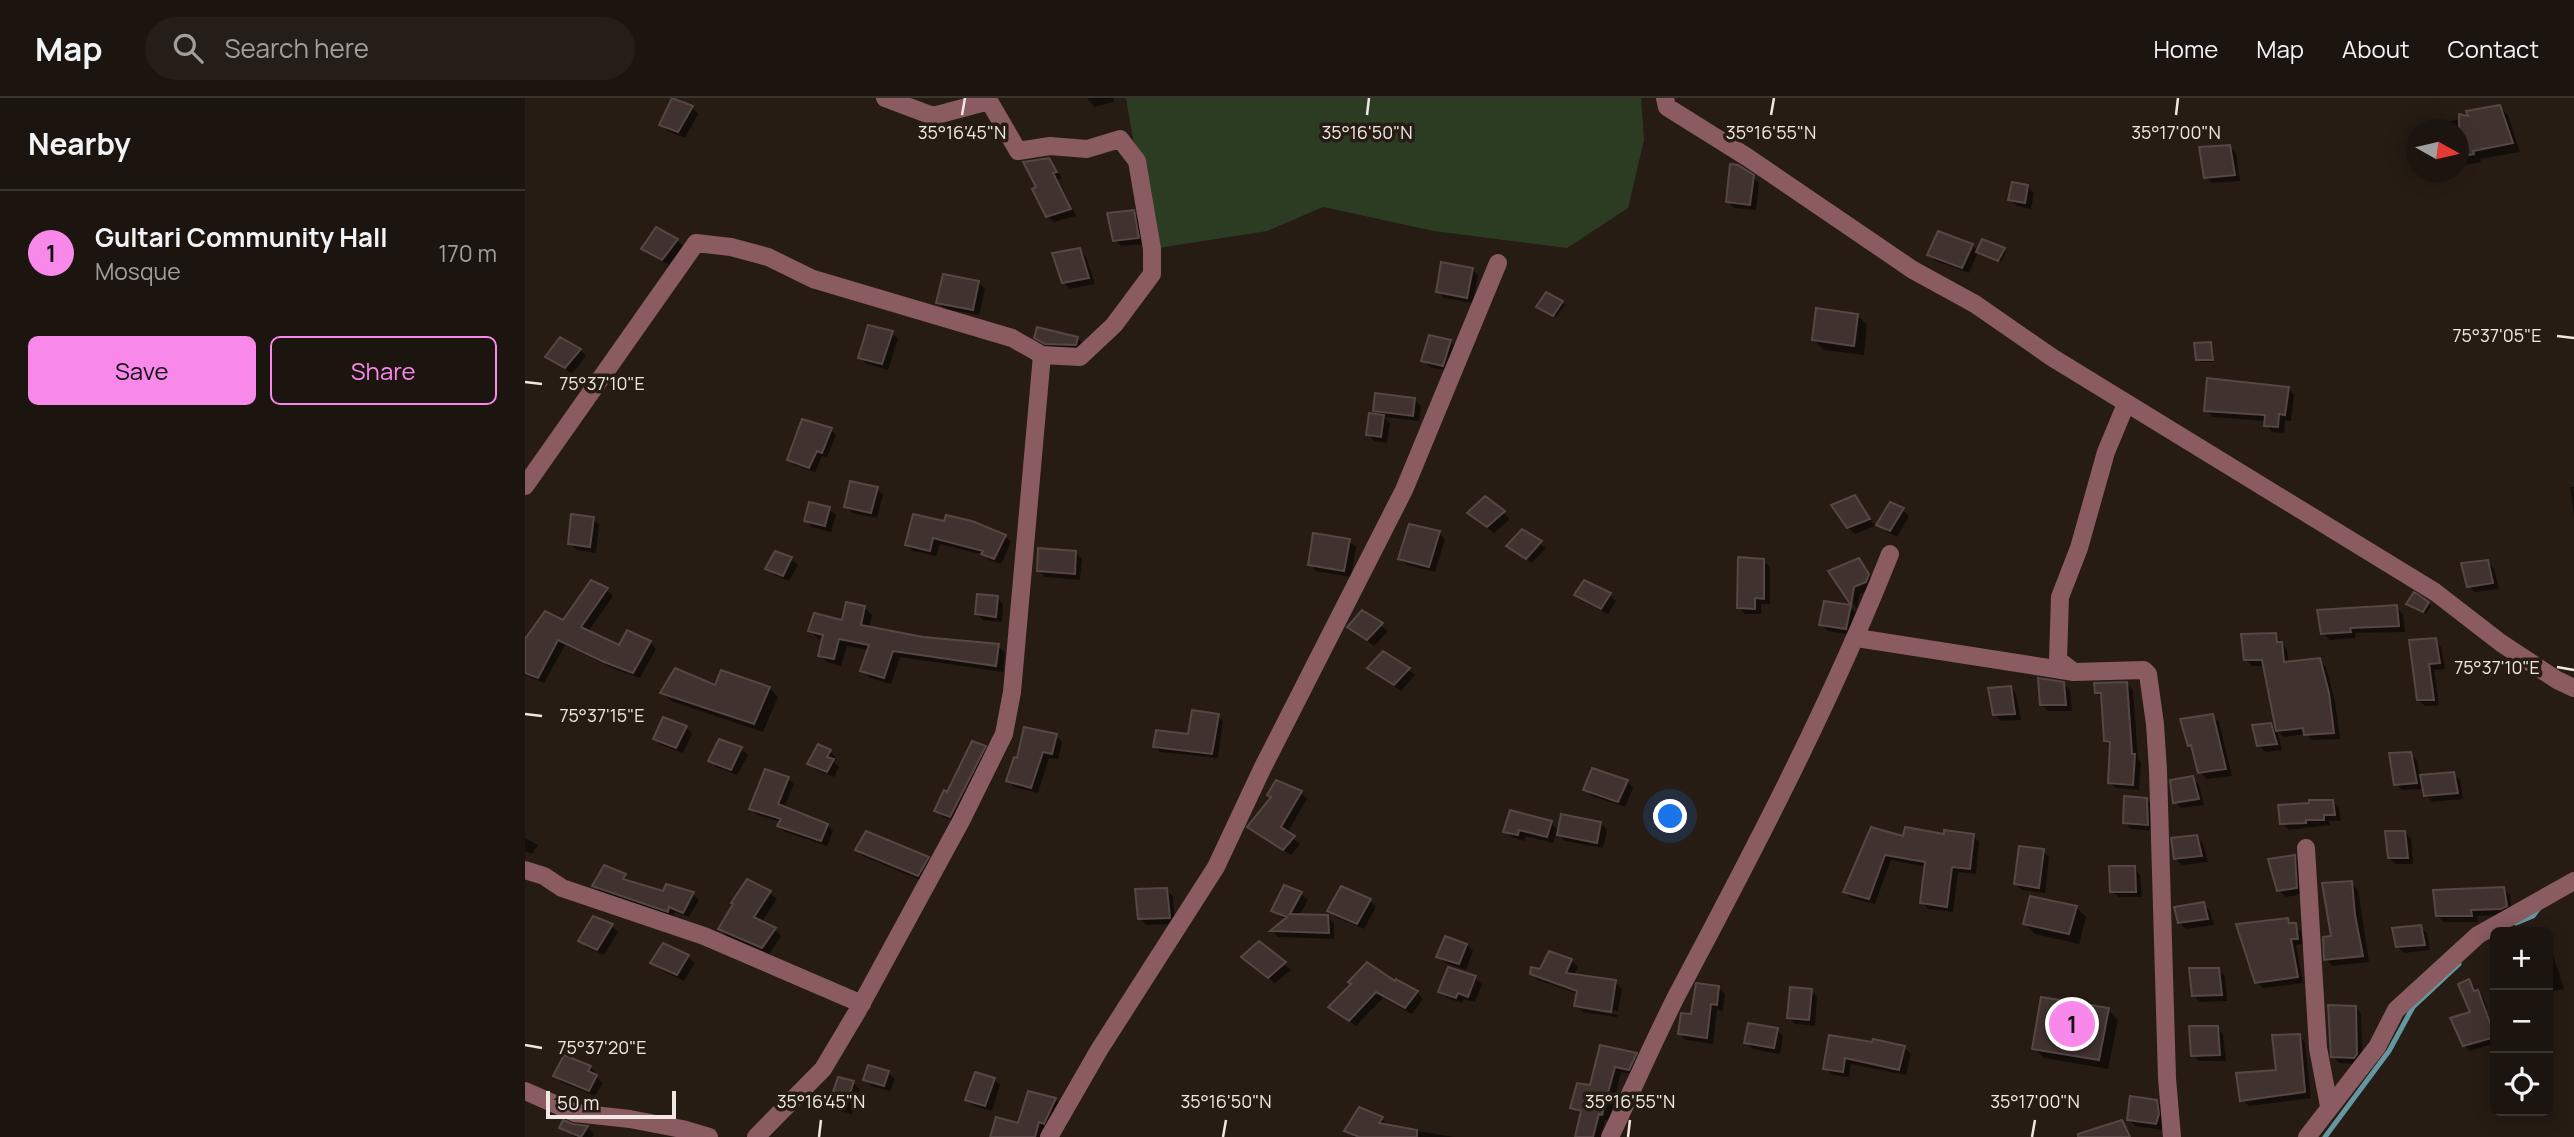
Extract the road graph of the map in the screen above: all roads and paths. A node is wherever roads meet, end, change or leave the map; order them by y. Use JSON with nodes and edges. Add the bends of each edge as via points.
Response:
{"nodes":[{"id":1,"x":885,"y":98,"type":"edge"},
{"id":2,"x":1665,"y":98,"type":"edge"},
{"id":3,"x":1498,"y":263,"type":"dead end"},
{"id":4,"x":1042,"y":355,"type":"junction"},
{"id":5,"x":2126,"y":404,"type":"junction"},
{"id":6,"x":525,"y":486,"type":"edge"},
{"id":7,"x":1890,"y":554,"type":"dead end"},
{"id":8,"x":1857,"y":638,"type":"junction"},
{"id":9,"x":2074,"y":672,"type":"junction"},
{"id":10,"x":2574,"y":688,"type":"edge"},
{"id":11,"x":2307,"y":848,"type":"dead end"},
{"id":12,"x":525,"y":870,"type":"edge"},
{"id":13,"x":2574,"y":881,"type":"edge"},
{"id":14,"x":862,"y":1004,"type":"junction"},
{"id":15,"x":525,"y":1091,"type":"edge"},
{"id":16,"x":2329,"y":1107,"type":"junction"},
{"id":17,"x":709,"y":1137,"type":"edge"},
{"id":18,"x":756,"y":1137,"type":"edge"},
{"id":19,"x":1048,"y":1137,"type":"edge"},
{"id":20,"x":1610,"y":1137,"type":"edge"},
{"id":21,"x":2172,"y":1137,"type":"edge"},
{"id":22,"x":2307,"y":1137,"type":"edge"}],
"edges":[{"from":1,"to":4,"type":"street","via":[[933,116],[989,102],[1018,151],[1050,146],[1087,149],[1120,139],[1137,161],[1152,274],[1114,325],[1080,357]]},
{"from":2,"to":5,"type":"street","via":[[1667,107]]},
{"from":3,"to":19,"type":"street","via":[[1404,490],[1216,867]]},
{"from":4,"to":6,"type":"street","via":[[1012,338],[813,279],[768,257],[696,243]]},
{"from":4,"to":14,"type":"street","via":[[1012,692],[1004,734]]},
{"from":5,"to":9,"type":"street","via":[[2060,597],[2059,660]]},
{"from":5,"to":10,"type":"street","via":[[2435,592],[2501,643]]},
{"from":7,"to":8,"type":"street"},
{"from":8,"to":9,"type":"street"},
{"from":8,"to":20,"type":"street"},
{"from":9,"to":21,"type":"street","via":[[2144,670],[2148,674],[2157,758]]},
{"from":11,"to":16,"type":"street","via":[[2318,1048]]},
{"from":12,"to":14,"type":"street","via":[[562,888],[703,936]]},
{"from":13,"to":16,"type":"street","via":[[2478,935],[2396,1010],[2377,1047]]},
{"from":14,"to":18,"type":"street","via":[[823,1069]]},
{"from":15,"to":17,"type":"street","via":[[575,1113],[630,1119]]},
{"from":16,"to":22,"type":"street"}]}
